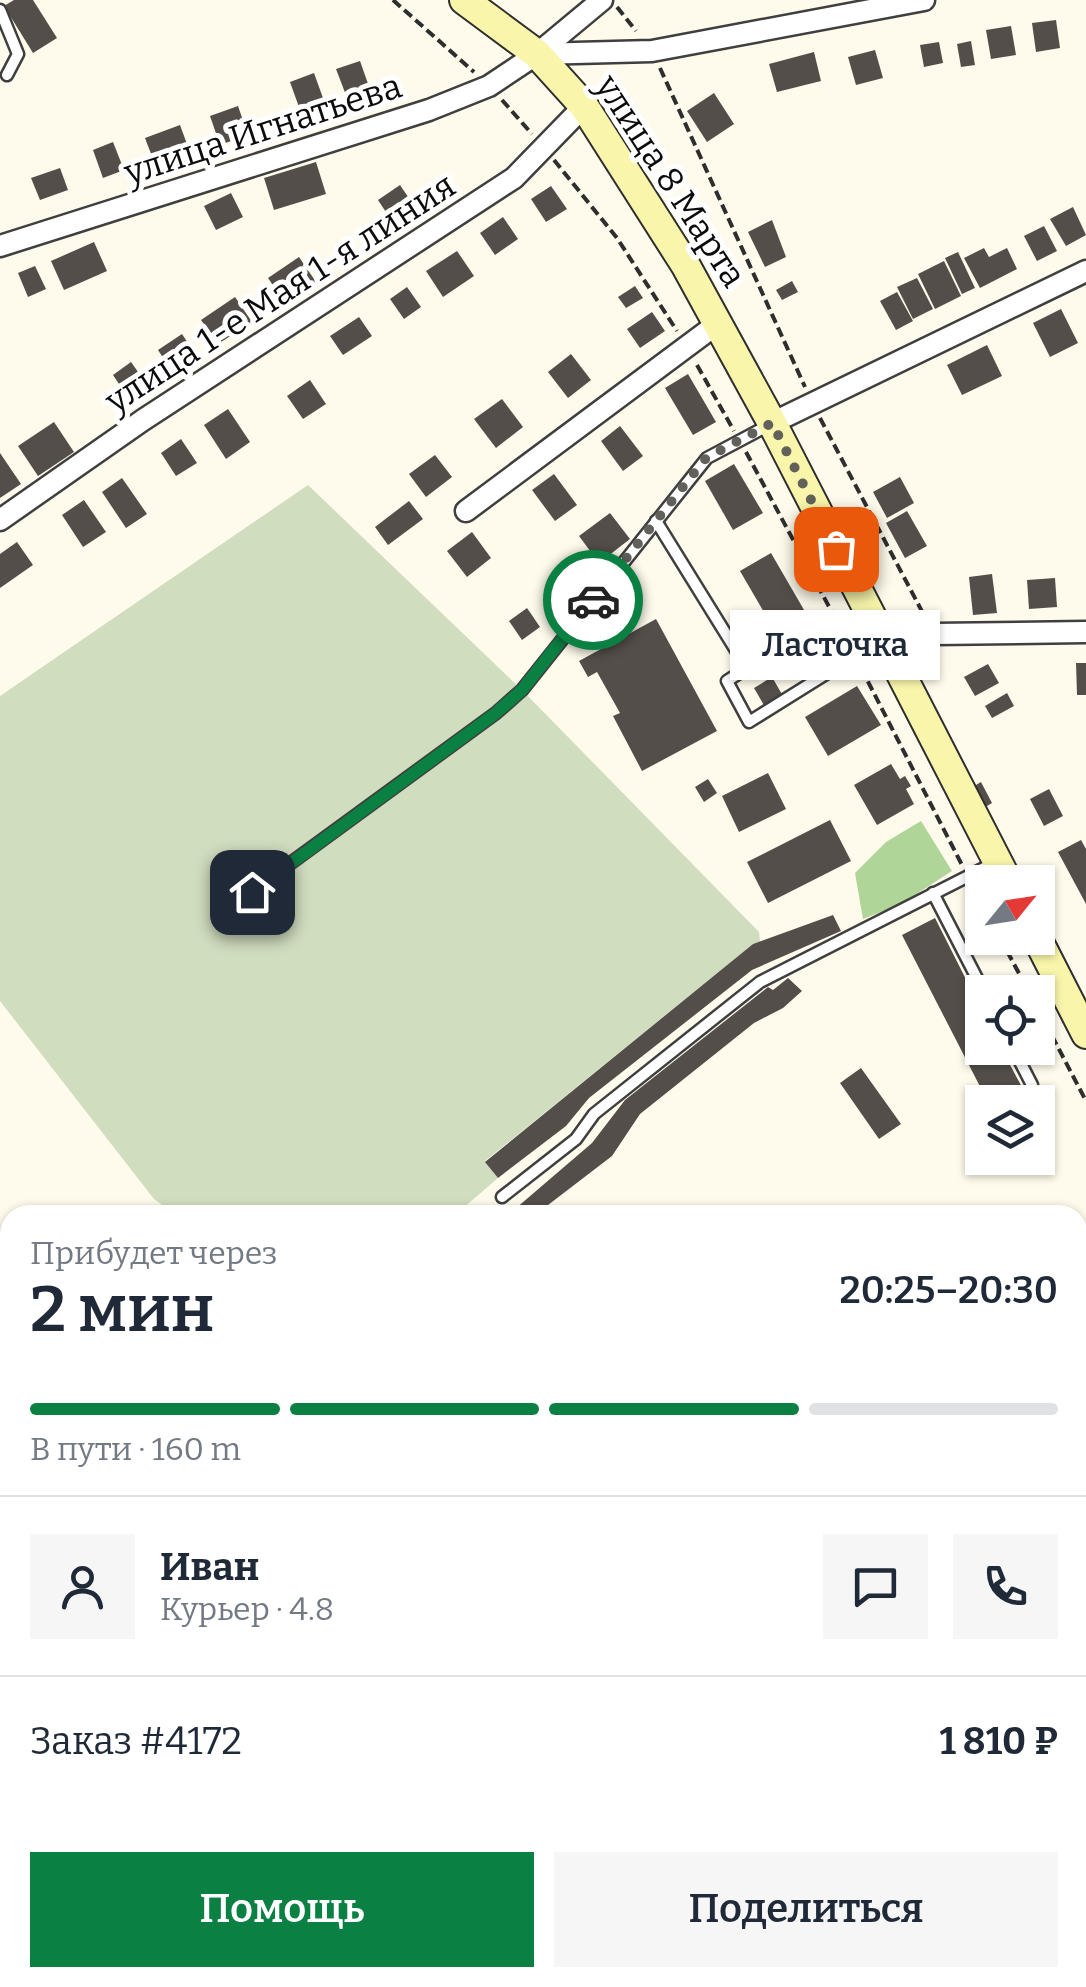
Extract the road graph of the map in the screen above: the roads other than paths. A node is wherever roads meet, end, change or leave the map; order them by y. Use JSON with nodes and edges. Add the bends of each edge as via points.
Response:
{"nodes":[{"id":1,"x":464,"y":0,"type":"edge"},
{"id":2,"x":602,"y":0,"type":"edge"},
{"id":3,"x":924,"y":0,"type":"edge"},
{"id":4,"x":0,"y":10,"type":"edge"},
{"id":5,"x":537,"y":54,"type":"junction"},
{"id":6,"x":7,"y":75,"type":"dead end"},
{"id":7,"x":584,"y":106,"type":"junction"},
{"id":8,"x":0,"y":246,"type":"edge"},
{"id":9,"x":1086,"y":272,"type":"edge"},
{"id":10,"x":717,"y":324,"type":"junction"},
{"id":11,"x":772,"y":423,"type":"junction"},
{"id":12,"x":466,"y":511,"type":"dead end"},
{"id":13,"x":0,"y":520,"type":"edge"},
{"id":14,"x":656,"y":521,"type":"junction"},
{"id":15,"x":1086,"y":632,"type":"edge"},
{"id":16,"x":883,"y":638,"type":"junction"},
{"id":17,"x":998,"y":865,"type":"edge"},
{"id":18,"x":965,"y":878,"type":"edge"},
{"id":19,"x":933,"y":894,"type":"junction"},
{"id":20,"x":221,"y":914,"type":"dead end"},
{"id":21,"x":1045,"y":955,"type":"edge"},
{"id":22,"x":975,"y":975,"type":"edge"},
{"id":23,"x":1086,"y":1034,"type":"edge"},
{"id":24,"x":1022,"y":1065,"type":"edge"},
{"id":25,"x":1032,"y":1085,"type":"dead end"},
{"id":26,"x":502,"y":1197,"type":"dead end"}],
"edges":[{"from":1,"to":5,"type":"main road","name":"улица 8 Марта"},
{"from":2,"to":5,"type":"street"},
{"from":3,"to":5,"type":"street","via":[[652,50]]},
{"from":4,"to":6,"type":"lane","via":[[18,54]]},
{"from":5,"to":7,"type":"main road","name":"улица 8 Марта"},
{"from":5,"to":8,"type":"street","name":"улица Игнатьева","via":[[489,86],[430,110]]},
{"from":7,"to":10,"type":"main road","name":"улица 8 Марта"},
{"from":7,"to":13,"type":"street","name":"улица 1-е Мая 1-я линия","via":[[514,178]]},
{"from":9,"to":11,"type":"street"},
{"from":10,"to":11,"type":"main road","name":"улица 8 Марта"},
{"from":10,"to":12,"type":"street","name":"улица 8 Марта"},
{"from":11,"to":14,"type":"lane","via":[[706,458]]},
{"from":11,"to":16,"type":"main road","name":"улица 8 Марта"},
{"from":14,"to":16,"type":"lane","via":[[747,668],[727,682],[749,722]]},
{"from":14,"to":20,"type":"lane","via":[[509,702]]},
{"from":15,"to":16,"type":"street"},
{"from":16,"to":17,"type":"main road","name":"улица 8 Марта"},
{"from":18,"to":19,"type":"lane"},
{"from":19,"to":22,"type":"lane"},
{"from":19,"to":26,"type":"lane","via":[[760,982]]},
{"from":21,"to":23,"type":"main road"},
{"from":24,"to":25,"type":"lane"}]}
